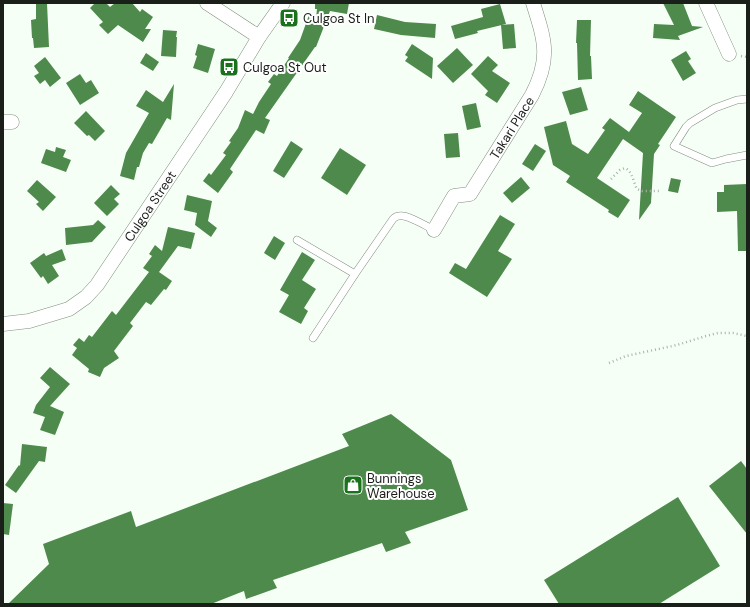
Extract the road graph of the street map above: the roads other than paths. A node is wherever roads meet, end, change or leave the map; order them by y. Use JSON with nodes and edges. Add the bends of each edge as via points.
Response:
{"nodes":[{"id":1,"x":206,"y":3,"type":"edge"},
{"id":2,"x":283,"y":3,"type":"edge"},
{"id":3,"x":533,"y":3,"type":"edge"},
{"id":4,"x":706,"y":3,"type":"edge"},
{"id":5,"x":259,"y":38,"type":"junction"},
{"id":6,"x":729,"y":54,"type":"dead end"},
{"id":7,"x":747,"y":99,"type":"edge"},
{"id":8,"x":747,"y":155,"type":"edge"},
{"id":9,"x":434,"y":230,"type":"joint"},
{"id":10,"x":297,"y":240,"type":"dead end"},
{"id":11,"x":355,"y":274,"type":"junction"},
{"id":12,"x":3,"y":324,"type":"edge"},
{"id":13,"x":313,"y":338,"type":"dead end"}],
"edges":[{"from":1,"to":5,"type":"street"},
{"from":2,"to":5,"type":"street","name":"Culgoa Street"},
{"from":3,"to":9,"type":"street","name":"Takari Place","via":[[545,49],[538,84],[470,194],[454,196]]},
{"from":4,"to":6,"type":"street"},
{"from":5,"to":12,"type":"street","name":"Culgoa Street","via":[[226,92],[97,285],[69,309],[29,321]]},
{"from":7,"to":8,"type":"lane","via":[[715,108],[690,123],[674,146],[712,163]]},
{"from":9,"to":11,"type":"lane","via":[[404,216],[397,216]]},
{"from":10,"to":11,"type":"lane"},
{"from":11,"to":13,"type":"lane"}]}
